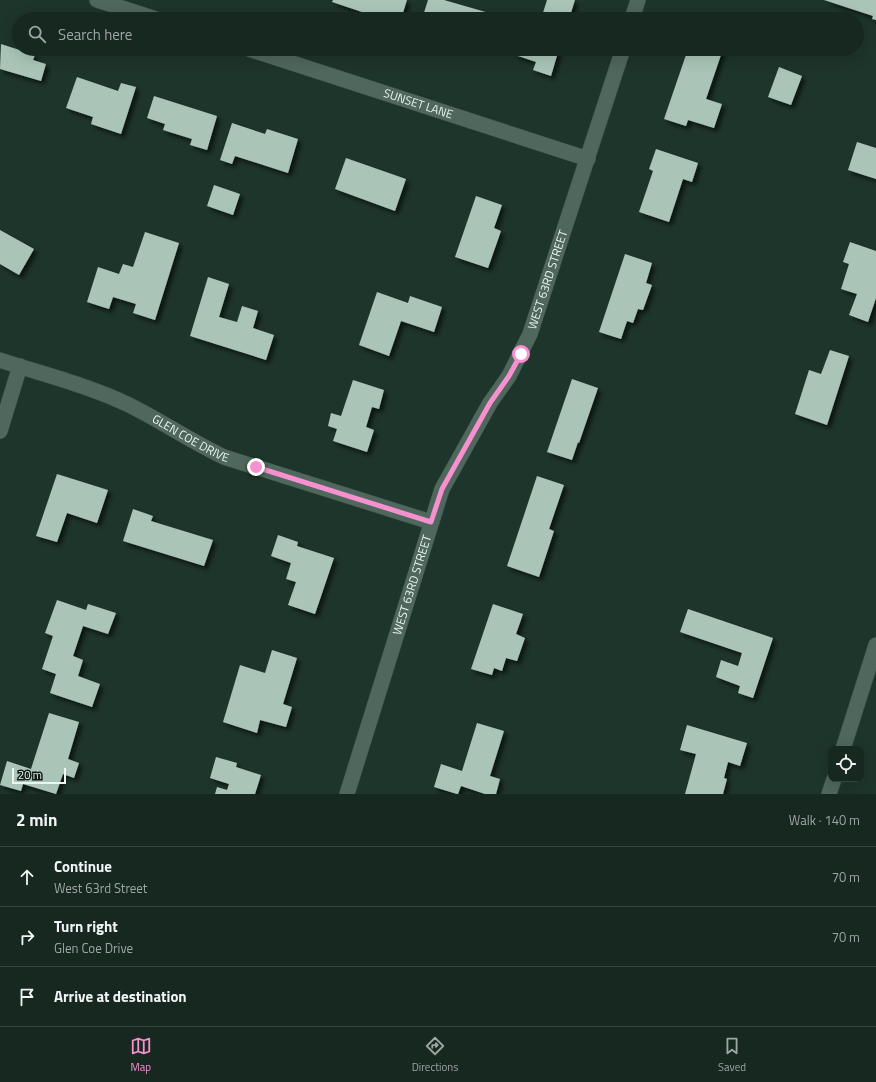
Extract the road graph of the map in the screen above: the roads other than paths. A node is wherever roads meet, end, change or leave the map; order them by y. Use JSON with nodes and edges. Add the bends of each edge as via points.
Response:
{"nodes":[{"id":1,"x":98,"y":0,"type":"edge"},
{"id":2,"x":638,"y":0,"type":"edge"},
{"id":3,"x":135,"y":12,"type":"edge"},
{"id":4,"x":634,"y":12,"type":"edge"},
{"id":5,"x":271,"y":56,"type":"edge"},
{"id":6,"x":621,"y":56,"type":"edge"},
{"id":7,"x":588,"y":159,"type":"junction"},
{"id":8,"x":0,"y":360,"type":"edge"},
{"id":9,"x":20,"y":366,"type":"junction"},
{"id":10,"x":0,"y":431,"type":"edge"},
{"id":11,"x":431,"y":522,"type":"junction"},
{"id":12,"x":876,"y":645,"type":"edge"},
{"id":13,"x":844,"y":746,"type":"edge"},
{"id":14,"x":833,"y":782,"type":"edge"},
{"id":15,"x":347,"y":794,"type":"edge"},
{"id":16,"x":829,"y":794,"type":"edge"}],
"edges":[{"from":1,"to":3,"type":"street"},
{"from":2,"to":4,"type":"street"},
{"from":5,"to":7,"type":"street","name":"SUNSET LANE"},
{"from":6,"to":7,"type":"street","name":"WEST 63RD STREET"},
{"from":7,"to":11,"type":"street","name":"WEST 63RD STREET","via":[[530,334],[509,376],[490,403],[442,489]]},
{"from":8,"to":9,"type":"street","name":"GLEN COE DRIVE"},
{"from":9,"to":10,"type":"street"},
{"from":9,"to":11,"type":"street","name":"GLEN COE DRIVE","via":[[119,400],[224,457]]},
{"from":11,"to":15,"type":"street","name":"WEST 63RD STREET"},
{"from":12,"to":13,"type":"street"},
{"from":14,"to":16,"type":"street"}]}
